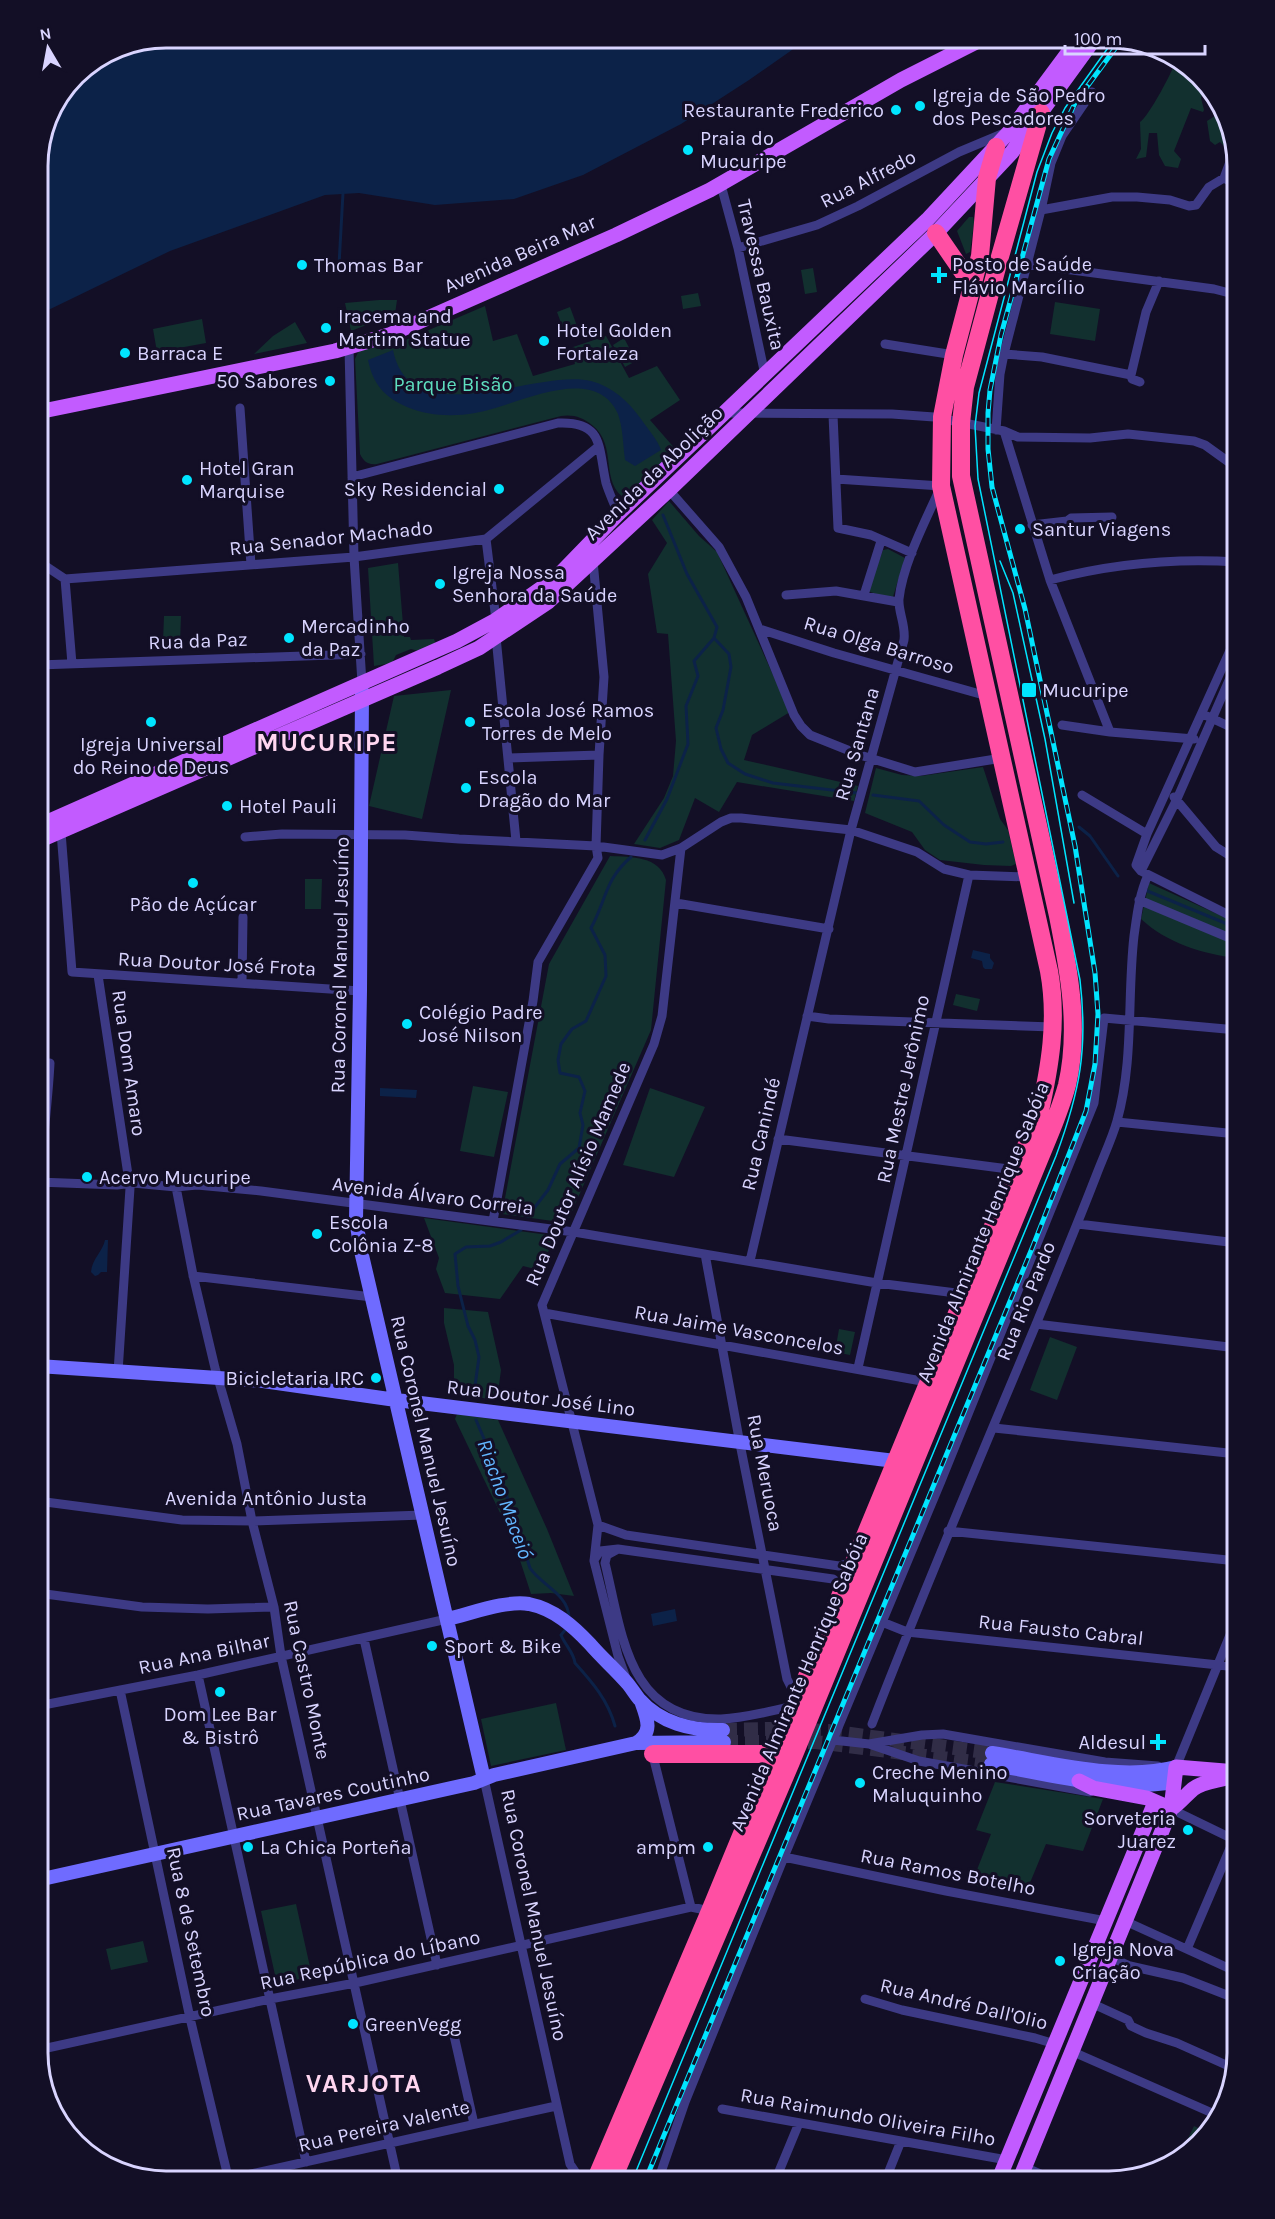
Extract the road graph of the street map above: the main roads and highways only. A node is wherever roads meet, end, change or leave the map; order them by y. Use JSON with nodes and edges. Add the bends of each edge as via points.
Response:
{"nodes":[{"id":1,"x":964,"y":48,"type":"edge"},
{"id":2,"x":1072,"y":48,"type":"edge"},
{"id":3,"x":1088,"y":48,"type":"edge"},
{"id":4,"x":1041,"y":113,"type":"junction"},
{"id":5,"x":996,"y":147,"type":"junction"},
{"id":6,"x":987,"y":178,"type":"junction"},
{"id":7,"x":936,"y":232,"type":"junction"},
{"id":8,"x":971,"y":284,"type":"junction"},
{"id":9,"x":48,"y":410,"type":"edge"},
{"id":10,"x":543,"y":596,"type":"junction"},
{"id":11,"x":230,"y":749,"type":"junction"},
{"id":12,"x":63,"y":816,"type":"junction"},
{"id":13,"x":48,"y":822,"type":"edge"},
{"id":14,"x":61,"y":832,"type":"junction"},
{"id":15,"x":48,"y":837,"type":"edge"},
{"id":16,"x":1058,"y":916,"type":"junction"},
{"id":17,"x":1038,"y":919,"type":"junction"},
{"id":18,"x":653,"y":1754,"type":"road end"},
{"id":19,"x":774,"y":1754,"type":"junction"},
{"id":20,"x":1227,"y":1776,"type":"edge"},
{"id":21,"x":1227,"y":1778,"type":"edge"},
{"id":22,"x":1079,"y":1781,"type":"road end"},
{"id":23,"x":1153,"y":1805,"type":"junction"},
{"id":24,"x":1171,"y":1809,"type":"junction"},
{"id":25,"x":630,"y":2142,"type":"junction"},
{"id":26,"x":604,"y":2171,"type":"edge"},
{"id":27,"x":608,"y":2171,"type":"edge"},
{"id":28,"x":623,"y":2171,"type":"edge"},
{"id":29,"x":1002,"y":2171,"type":"edge"},
{"id":30,"x":1023,"y":2171,"type":"edge"}],
"edges":[{"from":1,"to":9,"type":"main road","name":"Avenida Beira Mar","via":[[721,184],[389,335],[349,348]]},
{"from":2,"to":5,"type":"main road","name":"Avenida da Abolição"},
{"from":3,"to":4,"type":"main road","name":"Avenida da Abolição"},
{"from":4,"to":6,"type":"main road","name":"Avenida da Abolição"},
{"from":4,"to":16,"type":"highway","name":"Avenida Almirante Henrique Sabóia","via":[[965,387],[962,476]]},
{"from":5,"to":6,"type":"highway","name":"Avenida Almirante Henrique Sabóia"},
{"from":5,"to":10,"type":"main road","name":"Avenida da Abolição","via":[[927,220],[618,514]]},
{"from":6,"to":7,"type":"main road","name":"Avenida da Abolição"},
{"from":6,"to":8,"type":"highway","name":"Avenida Almirante Henrique Sabóia","via":[[981,247]]},
{"from":7,"to":8,"type":"highway"},
{"from":7,"to":10,"type":"main road","name":"Avenida da Abolição","via":[[593,561]]},
{"from":8,"to":17,"type":"highway","name":"Avenida Almirante Henrique Sabóia","via":[[942,417],[942,486]]},
{"from":10,"to":11,"type":"main road","name":"Avenida da Abolição"},
{"from":10,"to":11,"type":"main road","name":"Avenida da Abolição","via":[[479,648],[362,699]]},
{"from":11,"to":12,"type":"main road","name":"Avenida da Abolição"},
{"from":11,"to":14,"type":"main road","name":"Avenida da Abolição"},
{"from":12,"to":13,"type":"main road","name":"Avenida da Abolição"},
{"from":12,"to":14,"type":"main road"},
{"from":14,"to":15,"type":"main road","name":"Avenida da Abolição"},
{"from":16,"to":17,"type":"highway"},
{"from":16,"to":25,"type":"highway","name":"Avenida Almirante Henrique Sabóia","via":[[1073,1026],[1067,1085],[1055,1120]]},
{"from":17,"to":19,"type":"highway","name":"Avenida Almirante Henrique Sabóia","via":[[1053,990],[1050,1066],[1039,1114]]},
{"from":18,"to":19,"type":"highway"},
{"from":19,"to":26,"type":"highway","name":"Avenida Almirante Henrique Sabóia","via":[[620,2120]]},
{"from":20,"to":24,"type":"main road","via":[[1175,1774]]},
{"from":21,"to":24,"type":"main road","via":[[1194,1788]]},
{"from":22,"to":23,"type":"main road","via":[[1093,1788],[1147,1798]]},
{"from":23,"to":24,"type":"main road"},
{"from":23,"to":29,"type":"main road"},
{"from":24,"to":30,"type":"main road"},
{"from":25,"to":27,"type":"highway","name":"Avenida Almirante Henrique Sabóia"},
{"from":25,"to":28,"type":"highway"}]}
